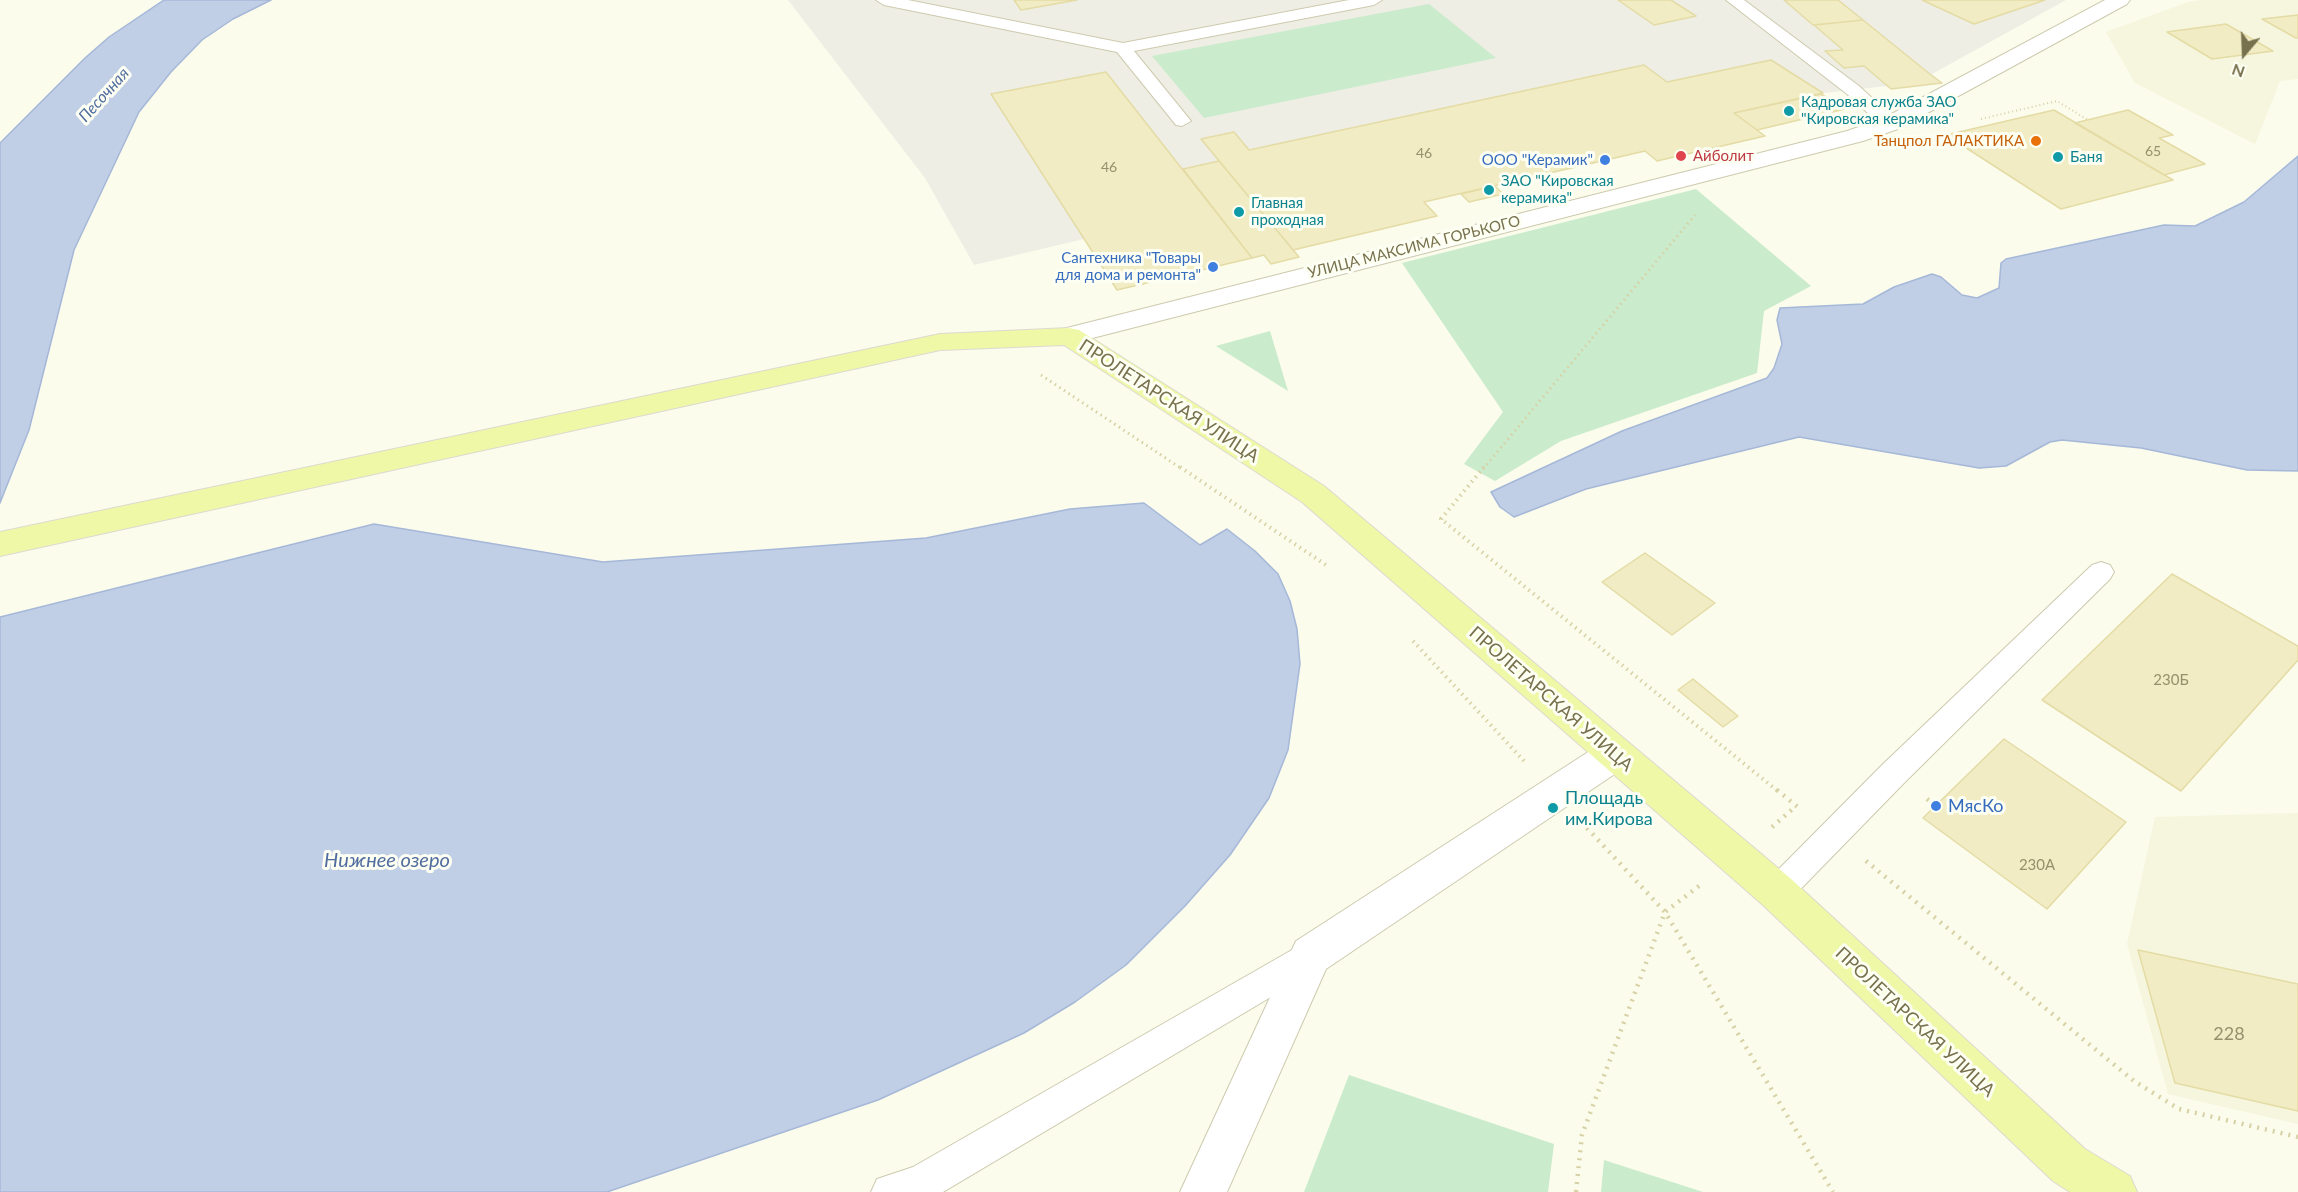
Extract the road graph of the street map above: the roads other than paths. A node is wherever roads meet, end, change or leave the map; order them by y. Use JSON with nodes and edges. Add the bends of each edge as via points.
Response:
{"nodes":[{"id":1,"x":884,"y":0,"type":"edge"},
{"id":2,"x":1374,"y":0,"type":"edge"},
{"id":3,"x":1734,"y":0,"type":"edge"},
{"id":4,"x":2120,"y":0,"type":"edge"},
{"id":5,"x":1124,"y":48,"type":"junction"},
{"id":6,"x":1182,"y":121,"type":"dead end"},
{"id":7,"x":1890,"y":124,"type":"junction"},
{"id":8,"x":1069,"y":336,"type":"junction"},
{"id":9,"x":5,"y":542,"type":"edge"},
{"id":10,"x":2101,"y":572,"type":"dead end"},
{"id":11,"x":1615,"y":754,"type":"junction"},
{"id":12,"x":1777,"y":892,"type":"junction"},
{"id":13,"x":1311,"y":956,"type":"junction"},
{"id":14,"x":890,"y":1192,"type":"edge"},
{"id":15,"x":1203,"y":1192,"type":"edge"},
{"id":16,"x":2114,"y":1192,"type":"edge"}],
"edges":[{"from":1,"to":5,"type":"lane"},
{"from":2,"to":5,"type":"lane"},
{"from":3,"to":7,"type":"lane","via":[[1853,90]]},
{"from":4,"to":7,"type":"street","name":"УЛИЦА МАКСИМА ГОРЬКОГО"},
{"from":5,"to":6,"type":"lane"},
{"from":7,"to":8,"type":"street","name":"УЛИЦА МАКСИМА ГОРЬКОГО"},
{"from":8,"to":9,"type":"main road","via":[[940,342]]},
{"from":8,"to":11,"type":"main road","name":"ПРОЛЕТАРСКАЯ УЛИЦА","via":[[1313,494]]},
{"from":10,"to":12,"type":"lane"},
{"from":11,"to":12,"type":"main road","name":"ПРОЛЕТАРСКАЯ УЛИЦА"},
{"from":11,"to":13,"type":"street"},
{"from":12,"to":16,"type":"main road","name":"ПРОЛЕТАРСКАЯ УЛИЦА","via":[[2069,1165]]},
{"from":13,"to":14,"type":"lane","via":[[920,1184]]},
{"from":13,"to":15,"type":"street"}]}
